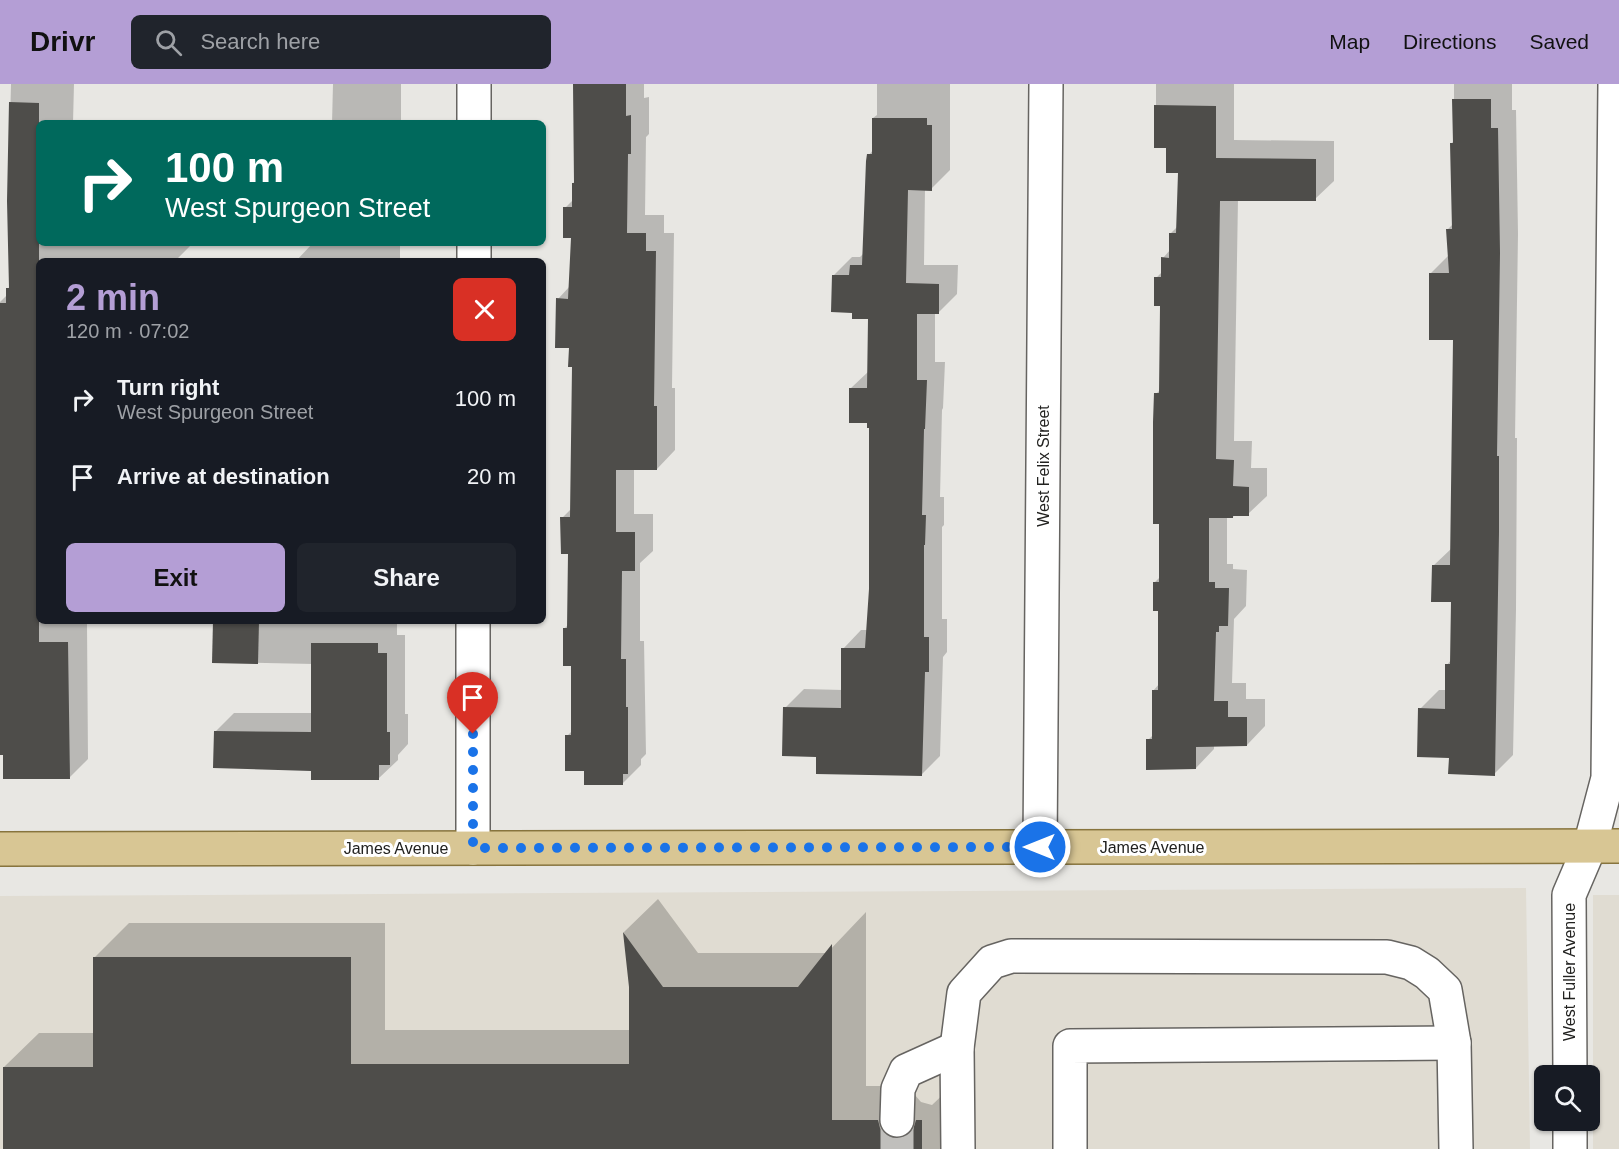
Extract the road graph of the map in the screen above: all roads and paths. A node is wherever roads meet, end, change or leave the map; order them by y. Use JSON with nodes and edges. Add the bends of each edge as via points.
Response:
{"nodes":[{"id":1,"x":474,"y":84,"type":"edge"},
{"id":2,"x":1046,"y":84,"type":"edge"},
{"id":3,"x":1615,"y":84,"type":"edge"},
{"id":4,"x":474,"y":120,"type":"edge"},
{"id":5,"x":473,"y":624,"type":"edge"},
{"id":6,"x":1605,"y":846,"type":"edge"},
{"id":7,"x":1040,"y":847,"type":"junction"},
{"id":8,"x":473,"y":848,"type":"junction"},
{"id":9,"x":0,"y":849,"type":"edge"},
{"id":10,"x":1454,"y":1043,"type":"junction"},
{"id":11,"x":957,"y":1048,"type":"junction"},
{"id":12,"x":1570,"y":1065,"type":"edge"},
{"id":13,"x":897,"y":1119,"type":"tunnel mouth"},
{"id":14,"x":1570,"y":1131,"type":"edge"},
{"id":15,"x":958,"y":1149,"type":"edge"},
{"id":16,"x":1070,"y":1149,"type":"edge"},
{"id":17,"x":1456,"y":1149,"type":"edge"},
{"id":18,"x":1570,"y":1149,"type":"edge"}],
"edges":[{"from":1,"to":4,"type":"street"},
{"from":2,"to":7,"type":"street","name":"West Felix Street"},
{"from":3,"to":6,"type":"street","name":"West Fuller Avenue"},
{"from":5,"to":8,"type":"street"},
{"from":6,"to":7,"type":"main road","name":"James Avenue"},
{"from":6,"to":12,"type":"street","name":"West Fuller Avenue","via":[[1569,895]]},
{"from":7,"to":8,"type":"main road","name":"James Avenue"},
{"from":8,"to":9,"type":"main road","name":"James Avenue"},
{"from":10,"to":11,"type":"street","via":[[1445,990],[1411,963],[1387,957],[1011,956],[992,962],[964,993]]},
{"from":10,"to":16,"type":"street","via":[[1070,1046]]},
{"from":10,"to":17,"type":"street"},
{"from":11,"to":13,"type":"street","via":[[906,1071],[898,1089]]},
{"from":11,"to":15,"type":"street"},
{"from":14,"to":18,"type":"street"}]}
